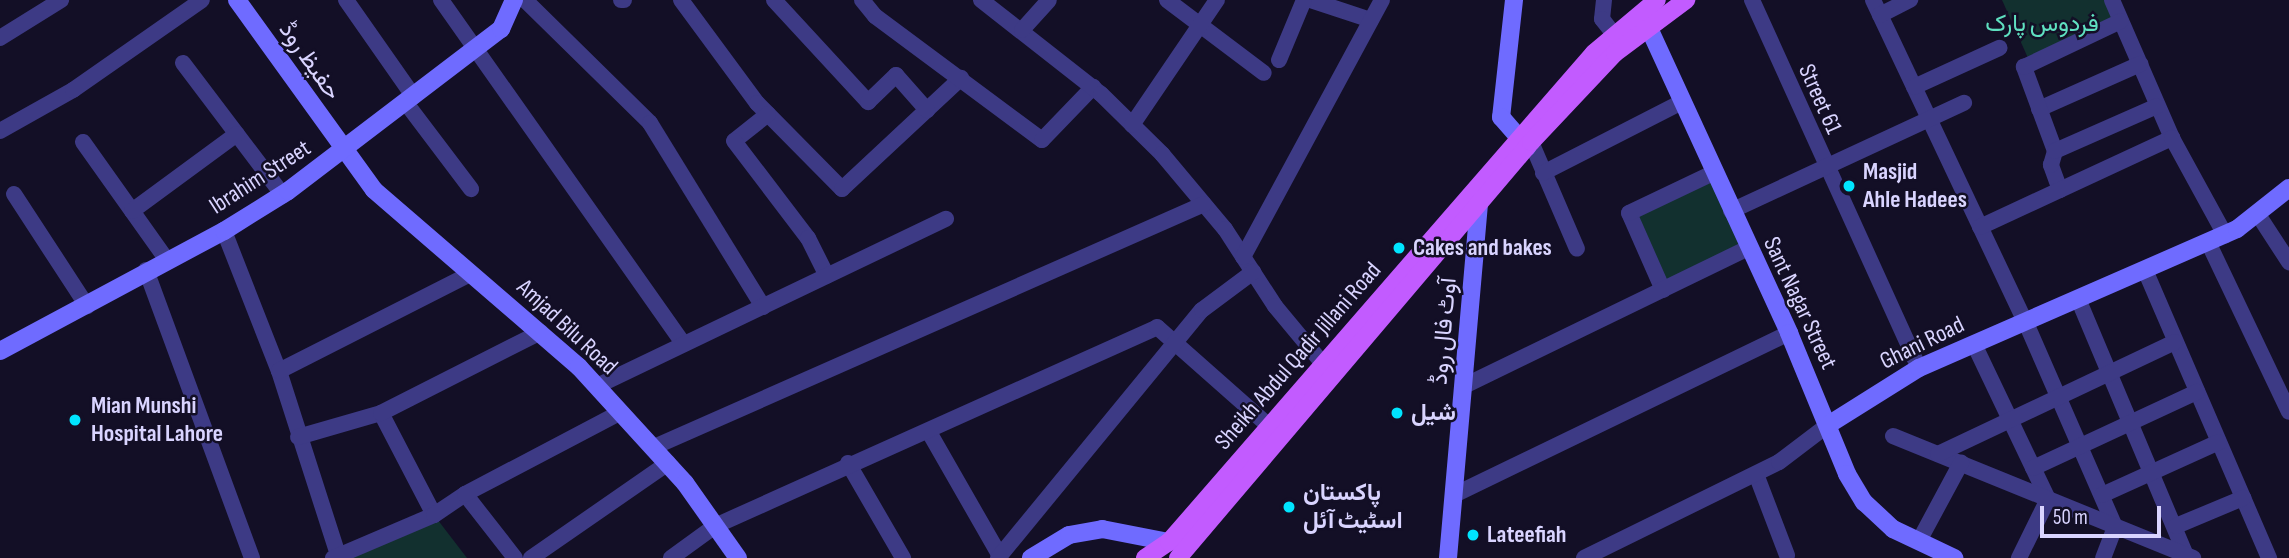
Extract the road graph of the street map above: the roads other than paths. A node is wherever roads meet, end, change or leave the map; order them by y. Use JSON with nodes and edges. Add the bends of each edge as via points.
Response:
{"nodes":[{"id":1,"x":61,"y":0,"type":"edge"},
{"id":2,"x":202,"y":0,"type":"edge"},
{"id":3,"x":237,"y":0,"type":"edge"},
{"id":4,"x":346,"y":0,"type":"edge"},
{"id":5,"x":442,"y":0,"type":"edge"},
{"id":6,"x":514,"y":0,"type":"edge"},
{"id":7,"x":525,"y":0,"type":"edge"},
{"id":8,"x":681,"y":0,"type":"edge"},
{"id":9,"x":774,"y":0,"type":"edge"},
{"id":10,"x":862,"y":0,"type":"edge"},
{"id":11,"x":981,"y":0,"type":"edge"},
{"id":12,"x":1049,"y":0,"type":"edge"},
{"id":13,"x":1167,"y":0,"type":"edge"},
{"id":14,"x":1217,"y":0,"type":"edge"},
{"id":15,"x":1304,"y":0,"type":"edge"},
{"id":16,"x":1310,"y":0,"type":"edge"},
{"id":17,"x":1382,"y":0,"type":"edge"},
{"id":18,"x":1514,"y":0,"type":"edge"},
{"id":19,"x":1604,"y":0,"type":"edge"},
{"id":20,"x":1657,"y":0,"type":"edge"},
{"id":21,"x":1686,"y":0,"type":"edge"},
{"id":22,"x":1752,"y":0,"type":"edge"},
{"id":23,"x":1910,"y":0,"type":"edge"},
{"id":24,"x":2113,"y":0,"type":"edge"},
{"id":25,"x":1877,"y":7,"type":"edge"},
{"id":26,"x":1371,"y":20,"type":"junction"},
{"id":27,"x":2121,"y":21,"type":"junction"},
{"id":28,"x":1200,"y":25,"type":"junction"},
{"id":29,"x":1648,"y":26,"type":"junction"},
{"id":30,"x":1022,"y":30,"type":"junction"},
{"id":31,"x":1614,"y":33,"type":"junction"},
{"id":32,"x":0,"y":38,"type":"edge"},
{"id":33,"x":476,"y":48,"type":"junction"},
{"id":34,"x":1999,"y":48,"type":"dead end"},
{"id":35,"x":1279,"y":61,"type":"dead end"},
{"id":36,"x":183,"y":63,"type":"dead end"},
{"id":37,"x":2140,"y":64,"type":"junction"},
{"id":38,"x":1264,"y":73,"type":"dead end"},
{"id":39,"x":961,"y":78,"type":"junction"},
{"id":40,"x":1093,"y":87,"type":"junction"},
{"id":41,"x":1914,"y":87,"type":"junction"},
{"id":42,"x":410,"y":100,"type":"junction"},
{"id":43,"x":1680,"y":103,"type":"junction"},
{"id":44,"x":1964,"y":103,"type":"dead end"},
{"id":45,"x":2157,"y":106,"type":"junction"},
{"id":46,"x":2039,"y":109,"type":"junction"},
{"id":47,"x":927,"y":110,"type":"junction"},
{"id":48,"x":768,"y":114,"type":"junction"},
{"id":49,"x":1929,"y":119,"type":"junction"},
{"id":50,"x":1132,"y":125,"type":"junction"},
{"id":51,"x":0,"y":131,"type":"edge"},
{"id":52,"x":237,"y":134,"type":"junction"},
{"id":53,"x":2172,"y":138,"type":"junction"},
{"id":54,"x":83,"y":142,"type":"dead end"},
{"id":55,"x":1525,"y":143,"type":"junction"},
{"id":56,"x":343,"y":151,"type":"junction"},
{"id":57,"x":2055,"y":151,"type":"junction"},
{"id":58,"x":1826,"y":167,"type":"junction"},
{"id":59,"x":1543,"y":173,"type":"junction"},
{"id":60,"x":1713,"y":173,"type":"junction"},
{"id":61,"x":2289,"y":188,"type":"edge"},
{"id":62,"x":471,"y":189,"type":"dead end"},
{"id":63,"x":2060,"y":190,"type":"junction"},
{"id":64,"x":14,"y":194,"type":"dead end"},
{"id":65,"x":283,"y":195,"type":"junction"},
{"id":66,"x":1474,"y":200,"type":"junction"},
{"id":67,"x":1204,"y":204,"type":"junction"},
{"id":68,"x":132,"y":211,"type":"junction"},
{"id":69,"x":1731,"y":211,"type":"junction"},
{"id":70,"x":2257,"y":213,"type":"junction"},
{"id":71,"x":946,"y":219,"type":"dead end"},
{"id":72,"x":1980,"y":228,"type":"junction"},
{"id":73,"x":223,"y":231,"type":"junction"},
{"id":74,"x":2225,"y":234,"type":"junction"},
{"id":75,"x":2208,"y":242,"type":"junction"},
{"id":76,"x":1748,"y":248,"type":"junction"},
{"id":77,"x":1577,"y":249,"type":"dead end"},
{"id":78,"x":1244,"y":257,"type":"junction"},
{"id":79,"x":167,"y":260,"type":"junction"},
{"id":80,"x":2289,"y":262,"type":"edge"},
{"id":81,"x":146,"y":270,"type":"junction"},
{"id":82,"x":2145,"y":270,"type":"junction"},
{"id":83,"x":1253,"y":272,"type":"junction"},
{"id":84,"x":470,"y":274,"type":"junction"},
{"id":85,"x":827,"y":276,"type":"junction"},
{"id":86,"x":1663,"y":290,"type":"junction"},
{"id":87,"x":2079,"y":300,"type":"junction"},
{"id":88,"x":87,"y":306,"type":"junction"},
{"id":89,"x":763,"y":307,"type":"junction"},
{"id":90,"x":2026,"y":323,"type":"junction"},
{"id":91,"x":541,"y":332,"type":"junction"},
{"id":92,"x":1789,"y":333,"type":"junction"},
{"id":93,"x":1175,"y":341,"type":"junction"},
{"id":94,"x":2175,"y":342,"type":"junction"},
{"id":95,"x":684,"y":344,"type":"junction"},
{"id":96,"x":1974,"y":344,"type":"junction"},
{"id":97,"x":0,"y":351,"type":"edge"},
{"id":98,"x":1324,"y":365,"type":"junction"},
{"id":99,"x":1919,"y":368,"type":"junction"},
{"id":100,"x":279,"y":371,"type":"junction"},
{"id":101,"x":2110,"y":372,"type":"junction"},
{"id":102,"x":2282,"y":380,"type":"edge"},
{"id":103,"x":597,"y":386,"type":"junction"},
{"id":104,"x":1464,"y":386,"type":"junction"},
{"id":105,"x":2197,"y":392,"type":"junction"},
{"id":106,"x":2059,"y":396,"type":"junction"},
{"id":107,"x":621,"y":412,"type":"junction"},
{"id":108,"x":2289,"y":412,"type":"edge"},
{"id":109,"x":381,"y":413,"type":"junction"},
{"id":110,"x":2010,"y":419,"type":"junction"},
{"id":111,"x":2132,"y":421,"type":"junction"},
{"id":112,"x":1828,"y":425,"type":"junction"},
{"id":113,"x":1270,"y":427,"type":"junction"},
{"id":114,"x":929,"y":432,"type":"junction"},
{"id":115,"x":1893,"y":436,"type":"dead end"},
{"id":116,"x":298,"y":437,"type":"junction"},
{"id":117,"x":2219,"y":442,"type":"junction"},
{"id":118,"x":2081,"y":445,"type":"junction"},
{"id":119,"x":654,"y":447,"type":"junction"},
{"id":120,"x":1938,"y":454,"type":"junction"},
{"id":121,"x":668,"y":463,"type":"junction"},
{"id":122,"x":848,"y":463,"type":"junction"},
{"id":123,"x":1961,"y":463,"type":"junction"},
{"id":124,"x":2033,"y":468,"type":"junction"},
{"id":125,"x":2153,"y":471,"type":"junction"},
{"id":126,"x":1756,"y":474,"type":"junction"},
{"id":127,"x":465,"y":494,"type":"junction"},
{"id":128,"x":1456,"y":494,"type":"junction"},
{"id":129,"x":2102,"y":495,"type":"junction"},
{"id":130,"x":2243,"y":498,"type":"junction"},
{"id":131,"x":2048,"y":499,"type":"junction"},
{"id":132,"x":434,"y":515,"type":"junction"},
{"id":133,"x":715,"y":526,"type":"junction"},
{"id":134,"x":2115,"y":527,"type":"junction"},
{"id":135,"x":2176,"y":527,"type":"junction"},
{"id":136,"x":1919,"y":541,"type":"junction"},
{"id":137,"x":1169,"y":542,"type":"junction"},
{"id":138,"x":336,"y":557,"type":"edge"},
{"id":139,"x":999,"y":557,"type":"edge"},
{"id":140,"x":1786,"y":557,"type":"edge"},
{"id":141,"x":2190,"y":557,"type":"edge"},
{"id":142,"x":252,"y":558,"type":"edge"},
{"id":143,"x":515,"y":558,"type":"edge"},
{"id":144,"x":531,"y":558,"type":"edge"},
{"id":145,"x":671,"y":558,"type":"edge"},
{"id":146,"x":738,"y":558,"type":"edge"},
{"id":147,"x":903,"y":558,"type":"edge"},
{"id":148,"x":1031,"y":558,"type":"edge"},
{"id":149,"x":1145,"y":558,"type":"edge"},
{"id":150,"x":1178,"y":558,"type":"edge"},
{"id":151,"x":1448,"y":558,"type":"edge"},
{"id":152,"x":1584,"y":558,"type":"edge"},
{"id":153,"x":1954,"y":558,"type":"edge"},
{"id":154,"x":2019,"y":558,"type":"edge"},
{"id":155,"x":2103,"y":558,"type":"edge"},
{"id":156,"x":2269,"y":558,"type":"edge"}],
"edges":[{"from":1,"to":32,"type":"street"},
{"from":2,"to":51,"type":"street","via":[[73,90]]},
{"from":3,"to":56,"type":"main road","name":"حفیظ روڈ"},
{"from":4,"to":42,"type":"street"},
{"from":5,"to":33,"type":"street"},
{"from":6,"to":33,"type":"main road","name":"Ibrahim Street","via":[[501,29]]},
{"from":7,"to":89,"type":"street","via":[[650,123]]},
{"from":8,"to":48,"type":"street"},
{"from":9,"to":47,"type":"street","via":[[868,102],[896,75]]},
{"from":10,"to":39,"type":"street","via":[[875,16]]},
{"from":11,"to":30,"type":"street"},
{"from":12,"to":30,"type":"street"},
{"from":13,"to":28,"type":"street"},
{"from":14,"to":28,"type":"street"},
{"from":15,"to":35,"type":"street"},
{"from":16,"to":26,"type":"street"},
{"from":17,"to":26,"type":"street"},
{"from":18,"to":55,"type":"main road","via":[[1500,106],[1504,125]]},
{"from":19,"to":31,"type":"street","via":[[1602,19]]},
{"from":20,"to":31,"type":"main road","name":"Sheikh Abdul Qadir Jillani Road"},
{"from":21,"to":29,"type":"main road","name":"Sheikh Abdul Qadir Jillani Road"},
{"from":22,"to":58,"type":"street","name":"Street 61"},
{"from":23,"to":25,"type":"street"},
{"from":24,"to":27,"type":"street"},
{"from":25,"to":41,"type":"street"},
{"from":26,"to":78,"type":"street"},
{"from":27,"to":37,"type":"street"},
{"from":27,"to":46,"type":"street","via":[[2027,63],[2024,71]]},
{"from":28,"to":38,"type":"street"},
{"from":28,"to":50,"type":"street"},
{"from":29,"to":43,"type":"main road","name":"Sant Nagar Street"},
{"from":29,"to":55,"type":"main road","name":"Sheikh Abdul Qadir Jillani Road","via":[[1605,62]]},
{"from":30,"to":40,"type":"street"},
{"from":31,"to":55,"type":"main road","name":"Sheikh Abdul Qadir Jillani Road"},
{"from":33,"to":42,"type":"main road","name":"Ibrahim Street"},
{"from":33,"to":95,"type":"street"},
{"from":34,"to":41,"type":"street"},
{"from":36,"to":52,"type":"street"},
{"from":37,"to":45,"type":"street"},
{"from":37,"to":46,"type":"street"},
{"from":39,"to":40,"type":"street","via":[[1042,140]]},
{"from":39,"to":47,"type":"street"},
{"from":40,"to":50,"type":"street"},
{"from":41,"to":49,"type":"street"},
{"from":42,"to":56,"type":"main road","name":"Ibrahim Street"},
{"from":42,"to":62,"type":"street"},
{"from":43,"to":59,"type":"street"},
{"from":43,"to":60,"type":"main road","name":"Sant Nagar Street"},
{"from":44,"to":49,"type":"street"},
{"from":45,"to":53,"type":"street"},
{"from":45,"to":57,"type":"street"},
{"from":46,"to":57,"type":"street"},
{"from":47,"to":48,"type":"street","via":[[842,189]]},
{"from":48,"to":85,"type":"street","via":[[734,141],[808,239]]},
{"from":49,"to":58,"type":"street"},
{"from":49,"to":72,"type":"street"},
{"from":50,"to":67,"type":"street"},
{"from":52,"to":65,"type":"street"},
{"from":52,"to":68,"type":"street"},
{"from":53,"to":63,"type":"street"},
{"from":53,"to":74,"type":"street"},
{"from":54,"to":68,"type":"street"},
{"from":55,"to":59,"type":"street"},
{"from":55,"to":66,"type":"main road","name":"Sheikh Abdul Qadir Jillani Road"},
{"from":56,"to":65,"type":"main road","name":"Ibrahim Street"},
{"from":56,"to":84,"type":"main road","name":"Amjad Bilu Road","via":[[403,220]]},
{"from":57,"to":63,"type":"street","via":[[2051,165]]},
{"from":58,"to":69,"type":"street"},
{"from":58,"to":99,"type":"street","name":"Street 61"},
{"from":59,"to":77,"type":"street"},
{"from":60,"to":69,"type":"main road","name":"Sant Nagar Street"},
{"from":60,"to":86,"type":"street","via":[[1629,213]]},
{"from":61,"to":70,"type":"main road","name":"Ghani Road"},
{"from":63,"to":72,"type":"street"},
{"from":64,"to":88,"type":"street"},
{"from":65,"to":73,"type":"main road","name":"Ibrahim Street"},
{"from":66,"to":98,"type":"main road","name":"Sheikh Abdul Qadir Jillani Road"},
{"from":66,"to":104,"type":"main road","name":"آوٹ فال روڈ"},
{"from":66,"to":150,"type":"main road","name":"Sheikh Abdul Qadir Jillani Road"},
{"from":67,"to":78,"type":"street"},
{"from":67,"to":119,"type":"street"},
{"from":68,"to":79,"type":"street"},
{"from":69,"to":76,"type":"main road","name":"Sant Nagar Street"},
{"from":70,"to":74,"type":"main road","name":"Ghani Road"},
{"from":70,"to":80,"type":"street"},
{"from":71,"to":85,"type":"street"},
{"from":72,"to":90,"type":"street"},
{"from":73,"to":79,"type":"main road","name":"Ibrahim Street"},
{"from":73,"to":100,"type":"street"},
{"from":74,"to":75,"type":"main road","name":"Ghani Road"},
{"from":75,"to":82,"type":"main road","name":"Ghani Road"},
{"from":75,"to":102,"type":"street"},
{"from":76,"to":86,"type":"street"},
{"from":76,"to":92,"type":"main road","name":"Sant Nagar Street"},
{"from":78,"to":83,"type":"street"},
{"from":79,"to":81,"type":"main road","name":"Ibrahim Street"},
{"from":81,"to":88,"type":"main road","name":"Ibrahim Street"},
{"from":81,"to":142,"type":"street"},
{"from":82,"to":87,"type":"main road","name":"Ghani Road"},
{"from":82,"to":94,"type":"street"},
{"from":83,"to":93,"type":"street","via":[[1202,310]]},
{"from":83,"to":98,"type":"street"},
{"from":84,"to":91,"type":"main road","name":"Amjad Bilu Road"},
{"from":84,"to":100,"type":"street"},
{"from":85,"to":89,"type":"street"},
{"from":86,"to":104,"type":"street"},
{"from":87,"to":90,"type":"main road","name":"Ghani Road"},
{"from":87,"to":101,"type":"street"},
{"from":88,"to":97,"type":"main road","name":"Ibrahim Street"},
{"from":89,"to":95,"type":"street"},
{"from":90,"to":96,"type":"main road","name":"Ghani Road"},
{"from":90,"to":106,"type":"street"},
{"from":91,"to":103,"type":"main road","name":"Amjad Bilu Road"},
{"from":91,"to":109,"type":"street"},
{"from":92,"to":112,"type":"main road","name":"Sant Nagar Street"},
{"from":92,"to":128,"type":"street"},
{"from":93,"to":113,"type":"street"},
{"from":93,"to":114,"type":"street","via":[[1157,327]]},
{"from":93,"to":139,"type":"street"},
{"from":94,"to":101,"type":"street"},
{"from":94,"to":105,"type":"street"},
{"from":95,"to":103,"type":"street"},
{"from":96,"to":99,"type":"main road","name":"Ghani Road"},
{"from":96,"to":110,"type":"street"},
{"from":98,"to":113,"type":"main road","name":"Sheikh Abdul Qadir Jillani Road"},
{"from":99,"to":112,"type":"main road","name":"Ghani Road"},
{"from":100,"to":116,"type":"street"},
{"from":101,"to":106,"type":"street"},
{"from":101,"to":111,"type":"street"},
{"from":102,"to":108,"type":"street"},
{"from":103,"to":107,"type":"main road","name":"Amjad Bilu Road"},
{"from":104,"to":128,"type":"main road","name":"آوٹ فال روڈ"},
{"from":105,"to":111,"type":"street"},
{"from":105,"to":117,"type":"street"},
{"from":106,"to":110,"type":"street"},
{"from":106,"to":118,"type":"street"},
{"from":107,"to":119,"type":"main road","name":"Amjad Bilu Road"},
{"from":107,"to":127,"type":"street"},
{"from":109,"to":116,"type":"street"},
{"from":109,"to":132,"type":"street"},
{"from":110,"to":120,"type":"street"},
{"from":110,"to":124,"type":"street"},
{"from":111,"to":118,"type":"street"},
{"from":111,"to":125,"type":"street"},
{"from":112,"to":126,"type":"street","name":"Ghani Road"},
{"from":112,"to":136,"type":"main road","name":"Sant Nagar Street","via":[[1847,474],[1864,502],[1893,529]]},
{"from":113,"to":137,"type":"main road","name":"Sheikh Abdul Qadir Jillani Road"},
{"from":114,"to":122,"type":"street"},
{"from":114,"to":139,"type":"street"},
{"from":115,"to":120,"type":"street"},
{"from":116,"to":138,"type":"street"},
{"from":117,"to":125,"type":"street"},
{"from":117,"to":130,"type":"street"},
{"from":118,"to":124,"type":"street"},
{"from":118,"to":129,"type":"street"},
{"from":119,"to":121,"type":"main road","name":"Amjad Bilu Road"},
{"from":120,"to":123,"type":"street"},
{"from":121,"to":133,"type":"main road","name":"Amjad Bilu Road"},
{"from":121,"to":144,"type":"street"},
{"from":122,"to":133,"type":"street"},
{"from":122,"to":147,"type":"street"},
{"from":123,"to":131,"type":"street"},
{"from":123,"to":136,"type":"street"},
{"from":124,"to":131,"type":"street"},
{"from":125,"to":129,"type":"street"},
{"from":125,"to":135,"type":"street"},
{"from":126,"to":140,"type":"street"},
{"from":126,"to":152,"type":"street","name":"Ghani Road"},
{"from":127,"to":132,"type":"street"},
{"from":127,"to":143,"type":"street"},
{"from":128,"to":151,"type":"main road","name":"آوٹ فال روڈ"},
{"from":129,"to":134,"type":"street"},
{"from":130,"to":135,"type":"street"},
{"from":130,"to":156,"type":"street"},
{"from":131,"to":134,"type":"street"},
{"from":131,"to":154,"type":"street"},
{"from":132,"to":138,"type":"street"},
{"from":133,"to":145,"type":"street"},
{"from":133,"to":146,"type":"main road","name":"Amjad Bilu Road"},
{"from":134,"to":141,"type":"street"},
{"from":134,"to":155,"type":"street"},
{"from":135,"to":141,"type":"street"},
{"from":136,"to":153,"type":"main road","name":"Sant Nagar Street"},
{"from":137,"to":148,"type":"main road","via":[[1102,529],[1069,535]]},
{"from":137,"to":149,"type":"main road","name":"Sheikh Abdul Qadir Jillani Road"}]}
